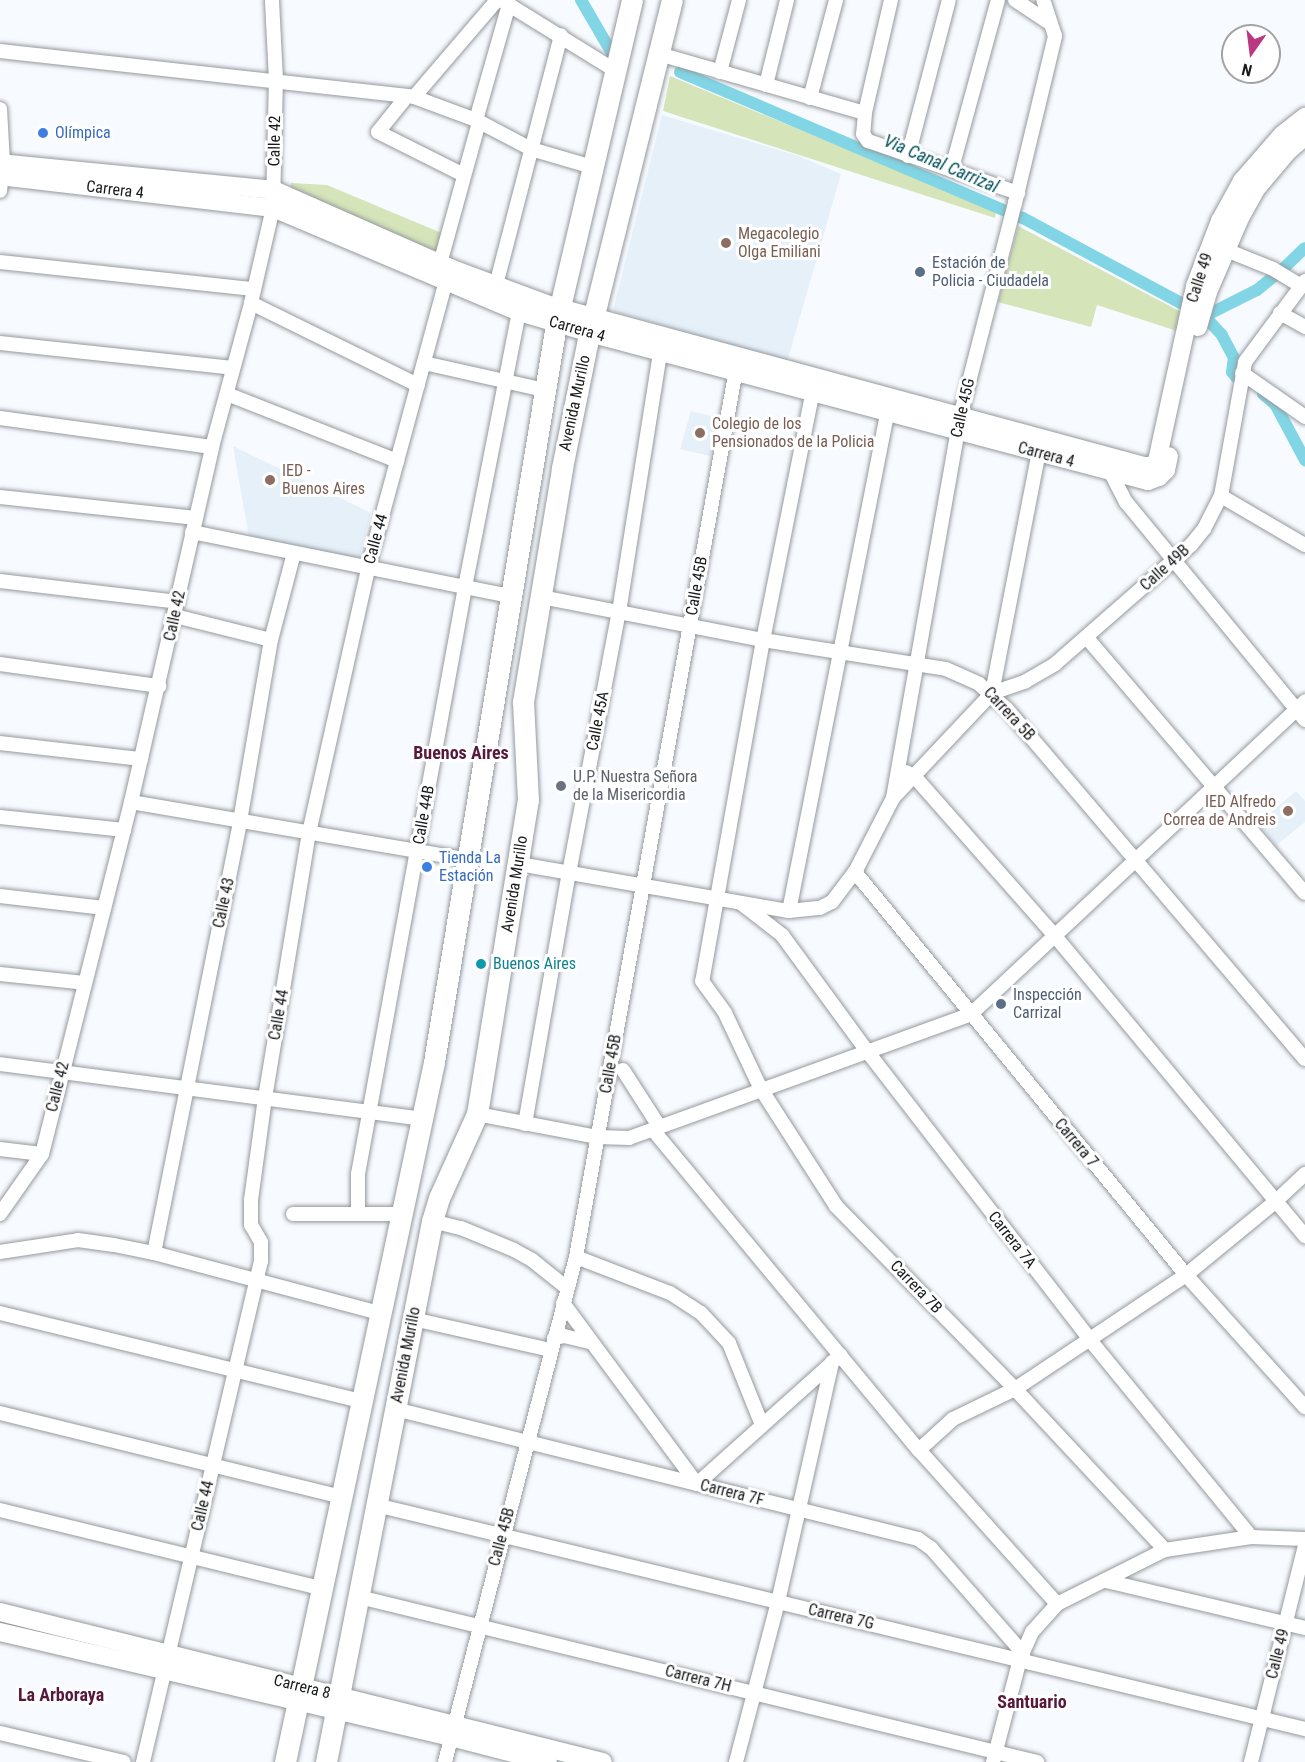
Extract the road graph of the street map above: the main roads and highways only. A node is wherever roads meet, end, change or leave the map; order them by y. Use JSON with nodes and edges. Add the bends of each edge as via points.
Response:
{"nodes":[{"id":1,"x":632,"y":0,"type":"edge"},
{"id":2,"x":672,"y":0,"type":"edge"},
{"id":3,"x":285,"y":1762,"type":"edge"},
{"id":4,"x":326,"y":1762,"type":"edge"}],
"edges":[{"from":1,"to":3,"type":"main road","name":"Avenida Murillo","via":[[558,316],[434,1062]]},
{"from":2,"to":4,"type":"main road","name":"Avenida Murillo","via":[[592,325],[562,468],[524,702],[528,800],[477,1114],[432,1221]]}]}
